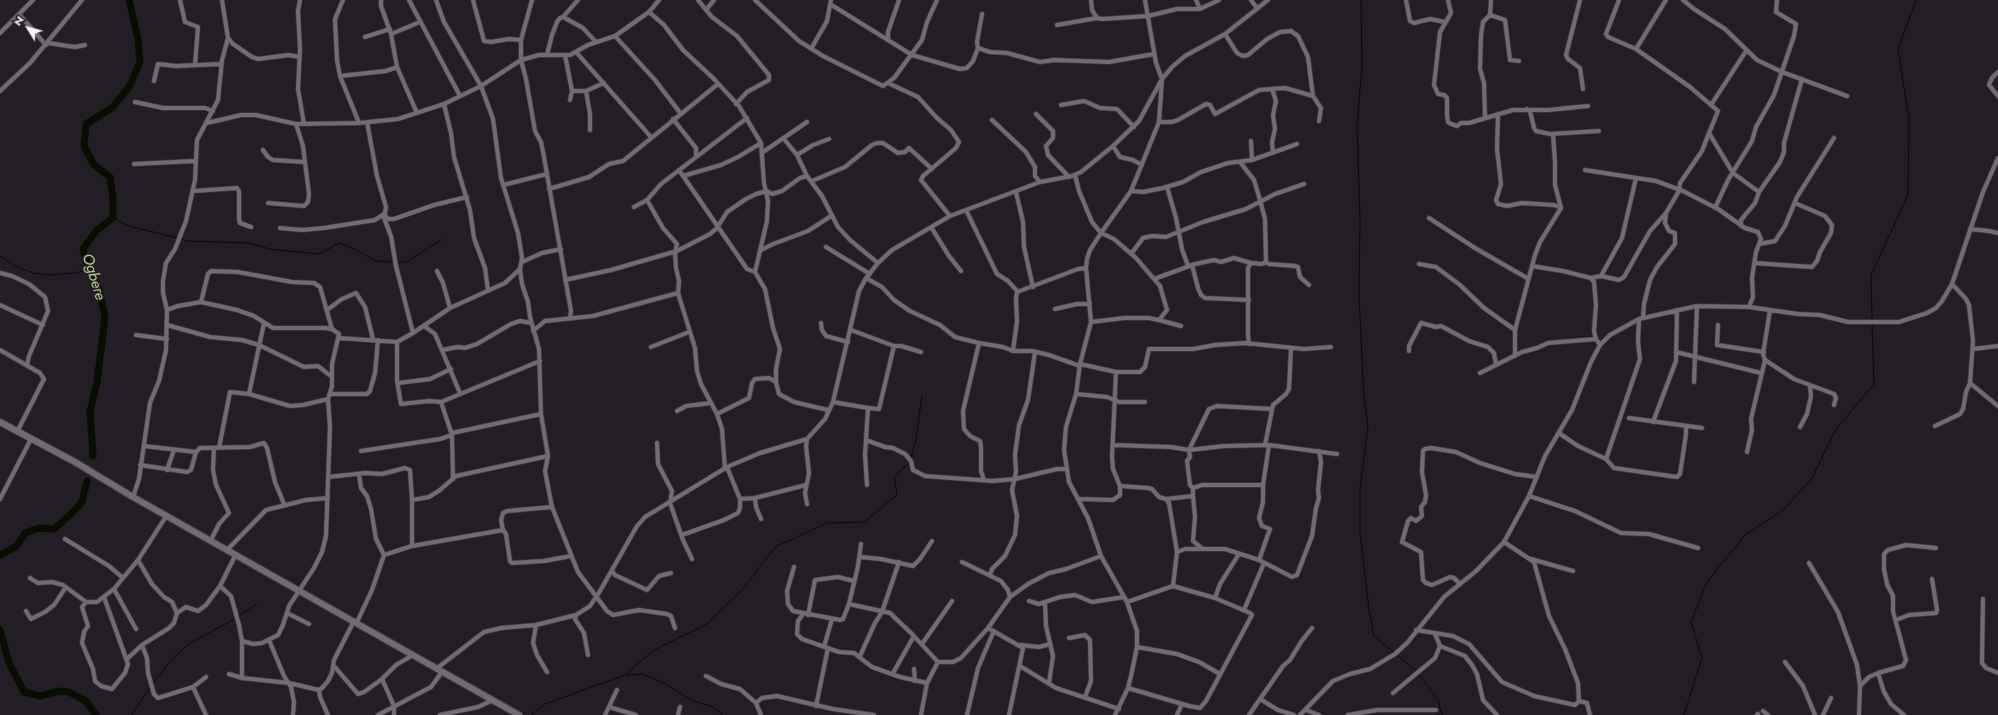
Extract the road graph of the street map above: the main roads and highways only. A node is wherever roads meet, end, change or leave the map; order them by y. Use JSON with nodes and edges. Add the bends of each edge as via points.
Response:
{"nodes":[{"id":1,"x":0,"y":422,"type":"edge"},
{"id":2,"x":519,"y":715,"type":"edge"}],
"edges":[{"from":1,"to":2,"type":"main road","via":[[75,462]]}]}
